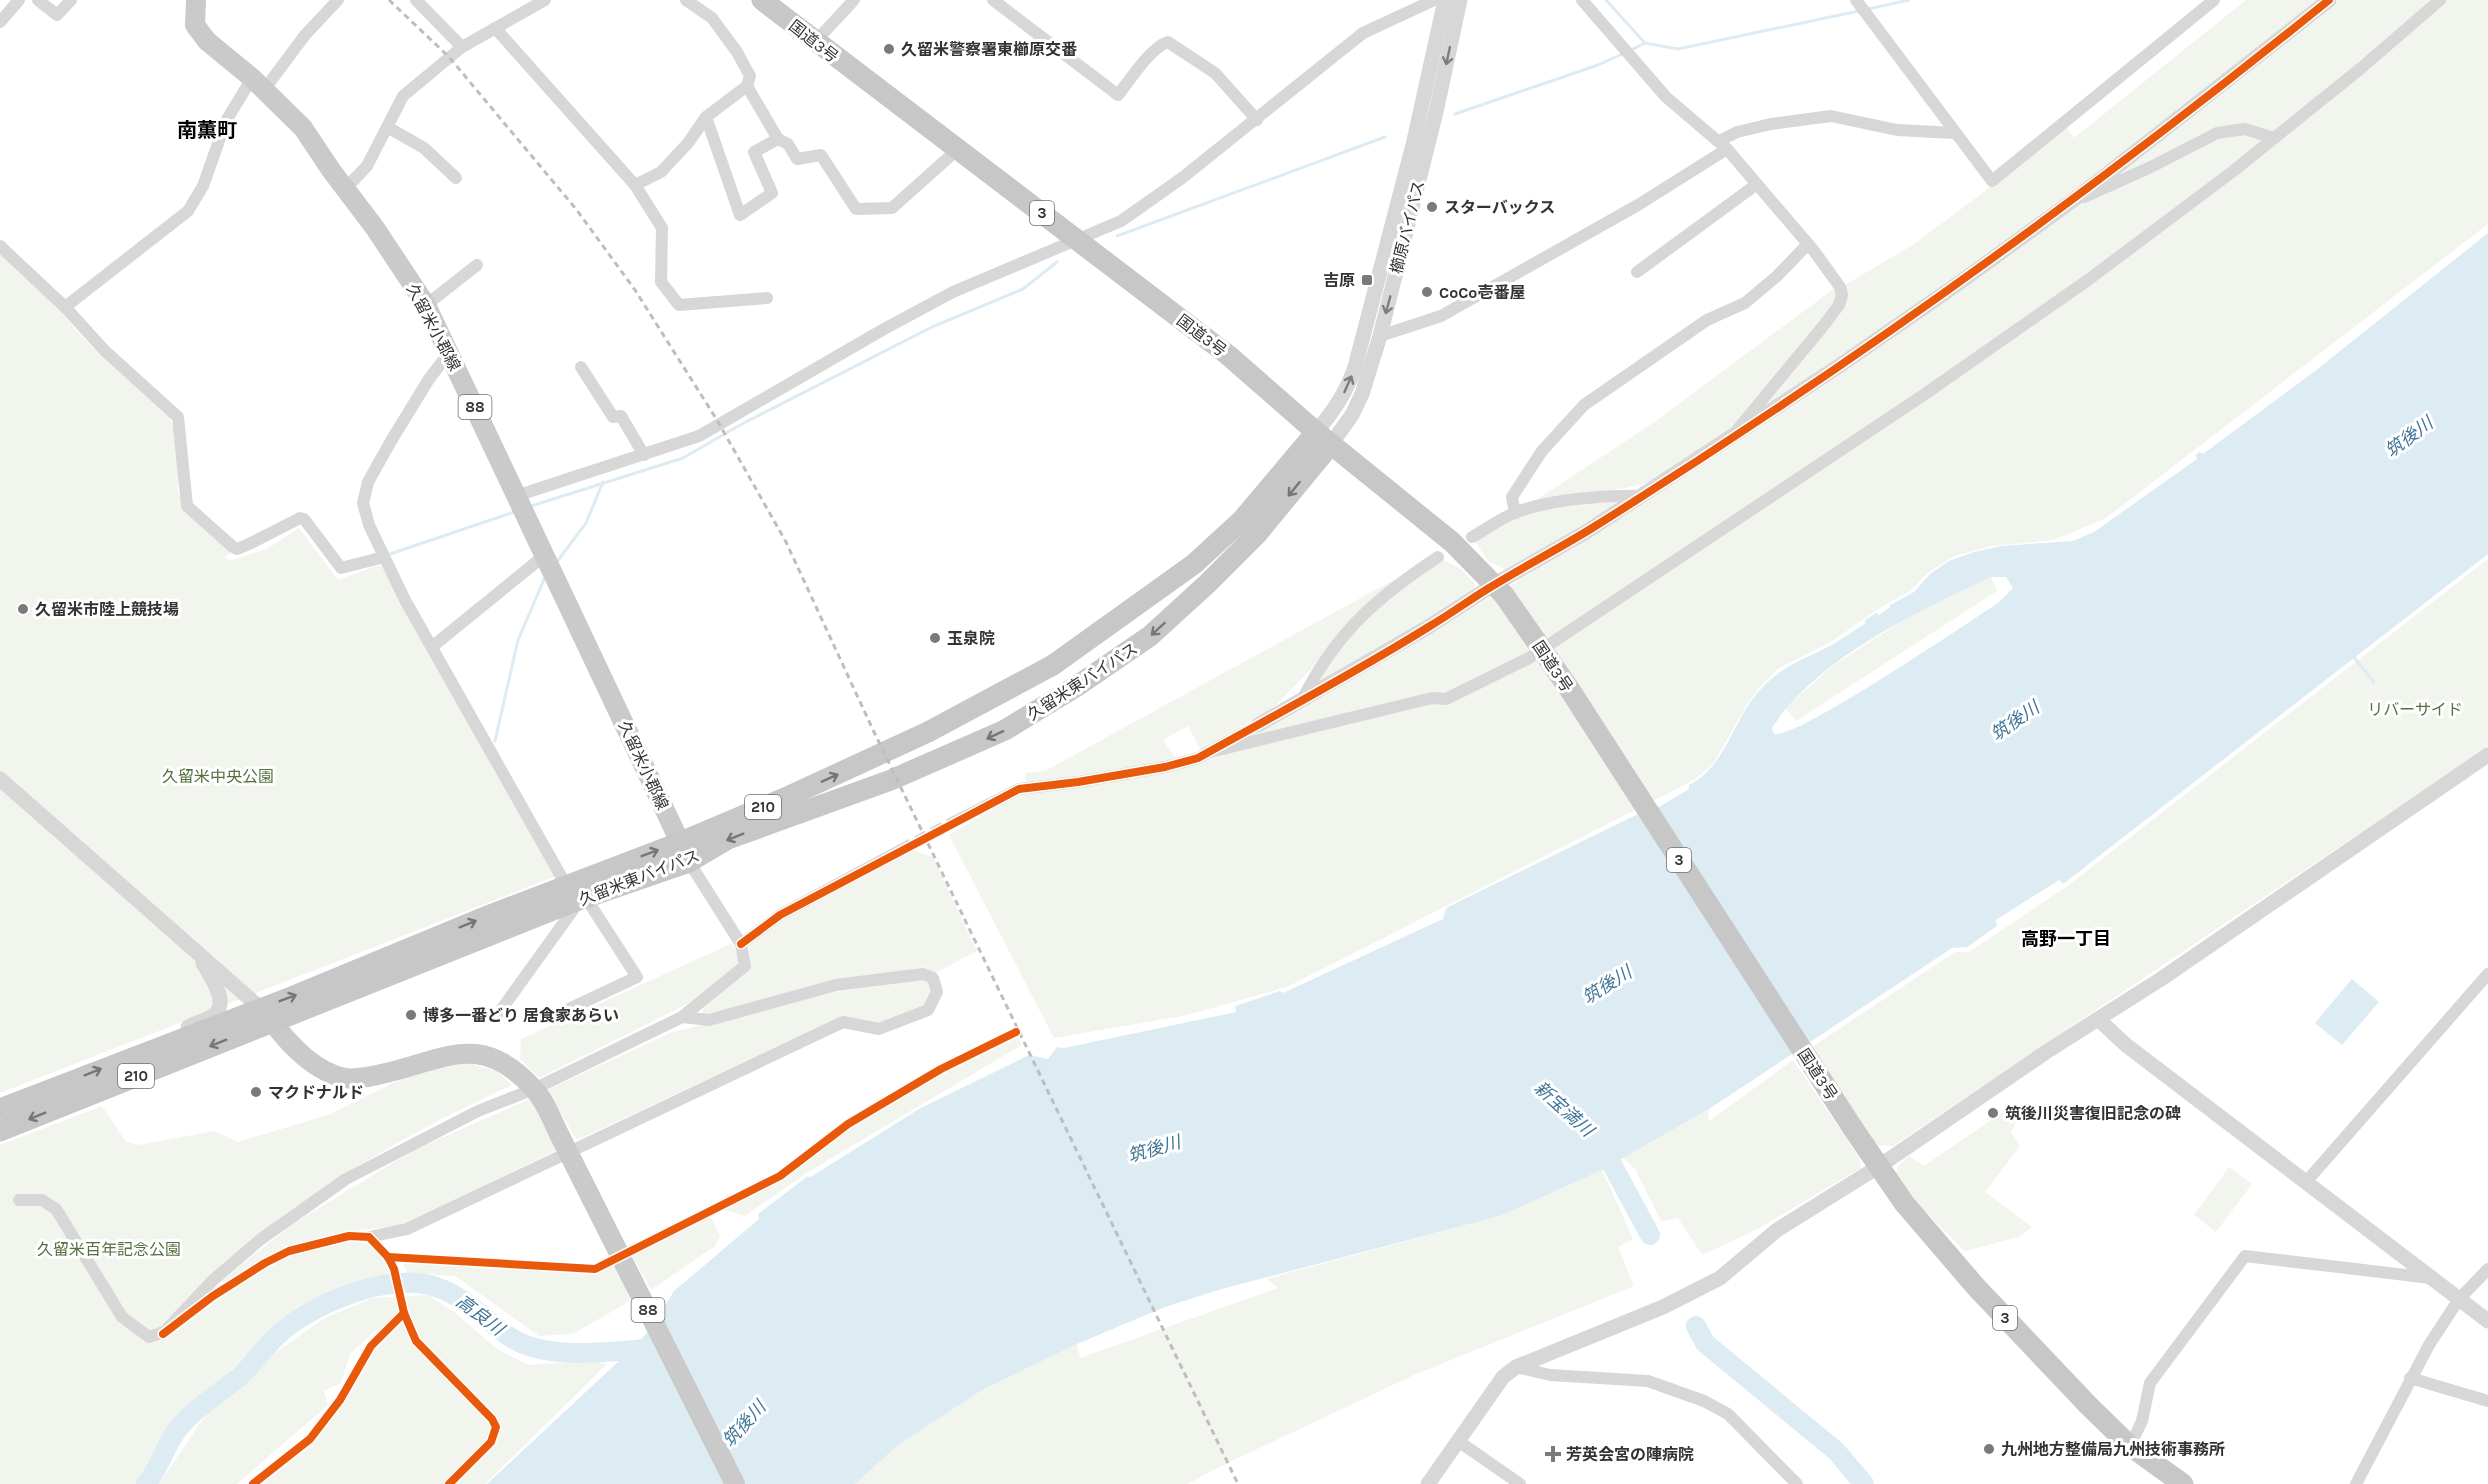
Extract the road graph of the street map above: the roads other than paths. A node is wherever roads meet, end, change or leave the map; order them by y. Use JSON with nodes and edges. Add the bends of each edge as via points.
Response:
{"nodes":[{"id":1,"x":19,"y":0,"type":"edge"},
{"id":2,"x":39,"y":0,"type":"edge"},
{"id":3,"x":70,"y":0,"type":"edge"},
{"id":4,"x":196,"y":0,"type":"edge"},
{"id":5,"x":338,"y":0,"type":"edge"},
{"id":6,"x":416,"y":0,"type":"edge"},
{"id":7,"x":545,"y":0,"type":"edge"},
{"id":8,"x":686,"y":0,"type":"edge"},
{"id":9,"x":762,"y":0,"type":"edge"},
{"id":10,"x":854,"y":0,"type":"edge"},
{"id":11,"x":993,"y":0,"type":"edge"},
{"id":12,"x":1434,"y":0,"type":"edge"},
{"id":13,"x":1445,"y":0,"type":"edge"},
{"id":14,"x":1460,"y":0,"type":"edge"},
{"id":15,"x":1582,"y":0,"type":"edge"},
{"id":16,"x":2214,"y":0,"type":"edge"},
{"id":17,"x":2329,"y":0,"type":"edge"},
{"id":18,"x":2440,"y":0,"type":"edge"},
{"id":19,"x":1861,"y":7,"type":"edge"},
{"id":20,"x":0,"y":22,"type":"edge"},
{"id":21,"x":495,"y":28,"type":"junction"},
{"id":22,"x":815,"y":42,"type":"junction"},
{"id":23,"x":462,"y":47,"type":"junction"},
{"id":24,"x":258,"y":84,"type":"junction"},
{"id":25,"x":747,"y":86,"type":"junction"},
{"id":26,"x":1428,"y":111,"type":"junction"},
{"id":27,"x":706,"y":117,"type":"junction"},
{"id":28,"x":1257,"y":120,"type":"junction"},
{"id":29,"x":388,"y":128,"type":"junction"},
{"id":30,"x":1955,"y":133,"type":"junction"},
{"id":31,"x":2274,"y":138,"type":"junction"},
{"id":32,"x":778,"y":139,"type":"junction"},
{"id":33,"x":1723,"y":145,"type":"junction"},
{"id":34,"x":1420,"y":146,"type":"junction"},
{"id":35,"x":958,"y":149,"type":"junction"},
{"id":36,"x":456,"y":178,"type":"dead end"},
{"id":37,"x":1757,"y":184,"type":"junction"},
{"id":38,"x":635,"y":185,"type":"junction"},
{"id":39,"x":346,"y":188,"type":"junction"},
{"id":40,"x":2069,"y":203,"type":"junction"},
{"id":41,"x":1076,"y":240,"type":"junction"},
{"id":42,"x":1808,"y":244,"type":"junction"},
{"id":43,"x":0,"y":246,"type":"edge"},
{"id":44,"x":477,"y":265,"type":"dead end"},
{"id":45,"x":1637,"y":272,"type":"dead end"},
{"id":46,"x":766,"y":298,"type":"dead end"},
{"id":47,"x":426,"y":305,"type":"junction"},
{"id":48,"x":65,"y":307,"type":"junction"},
{"id":49,"x":1380,"y":336,"type":"junction"},
{"id":50,"x":449,"y":353,"type":"junction"},
{"id":51,"x":581,"y":367,"type":"dead end"},
{"id":52,"x":1730,"y":437,"type":"junction"},
{"id":53,"x":1323,"y":438,"type":"junction"},
{"id":54,"x":644,"y":456,"type":"junction"},
{"id":55,"x":516,"y":496,"type":"junction"},
{"id":56,"x":1641,"y":496,"type":"junction"},
{"id":57,"x":1515,"y":513,"type":"junction"},
{"id":58,"x":1472,"y":537,"type":"dead end"},
{"id":59,"x":544,"y":555,"type":"junction"},
{"id":60,"x":384,"y":557,"type":"junction"},
{"id":61,"x":1438,"y":557,"type":"dead end"},
{"id":62,"x":1499,"y":590,"type":"junction"},
{"id":63,"x":433,"y":646,"type":"junction"},
{"id":64,"x":1303,"y":698,"type":"junction"},
{"id":65,"x":1258,"y":725,"type":"joint"},
{"id":66,"x":1206,"y":753,"type":"junction"},
{"id":67,"x":2487,"y":756,"type":"edge"},
{"id":68,"x":0,"y":779,"type":"edge"},
{"id":69,"x":954,"y":822,"type":"tunnel mouth"},
{"id":70,"x":681,"y":842,"type":"junction"},
{"id":71,"x":901,"y":850,"type":"tunnel mouth"},
{"id":72,"x":689,"y":862,"type":"junction"},
{"id":73,"x":566,"y":885,"type":"junction"},
{"id":74,"x":594,"y":895,"type":"junction"},
{"id":75,"x":741,"y":944,"type":"junction"},
{"id":76,"x":193,"y":948,"type":"junction"},
{"id":77,"x":2488,"y":974,"type":"edge"},
{"id":78,"x":569,"y":1009,"type":"dead end"},
{"id":79,"x":267,"y":1016,"type":"junction"},
{"id":80,"x":496,"y":1017,"type":"dead end"},
{"id":81,"x":682,"y":1017,"type":"junction"},
{"id":82,"x":2098,"y":1019,"type":"junction"},
{"id":83,"x":135,"y":1056,"type":"junction"},
{"id":84,"x":538,"y":1095,"type":"junction"},
{"id":85,"x":0,"y":1109,"type":"edge"},
{"id":86,"x":0,"y":1131,"type":"edge"},
{"id":87,"x":1878,"y":1167,"type":"junction"},
{"id":88,"x":2306,"y":1182,"type":"junction"},
{"id":89,"x":19,"y":1200,"type":"dead end"},
{"id":90,"x":369,"y":1237,"type":"dead end"},
{"id":91,"x":2488,"y":1269,"type":"edge"},
{"id":92,"x":2431,"y":1278,"type":"junction"},
{"id":93,"x":2459,"y":1299,"type":"junction"},
{"id":94,"x":2488,"y":1321,"type":"edge"},
{"id":95,"x":1516,"y":1367,"type":"junction"},
{"id":96,"x":2410,"y":1378,"type":"junction"},
{"id":97,"x":2488,"y":1401,"type":"edge"},
{"id":98,"x":1458,"y":1441,"type":"junction"},
{"id":99,"x":2130,"y":1446,"type":"junction"},
{"id":100,"x":735,"y":1484,"type":"edge"},
{"id":101,"x":1428,"y":1484,"type":"edge"},
{"id":102,"x":1520,"y":1484,"type":"edge"},
{"id":103,"x":1797,"y":1484,"type":"edge"},
{"id":104,"x":2183,"y":1484,"type":"edge"},
{"id":105,"x":2356,"y":1484,"type":"edge"}],
"edges":[{"from":1,"to":20,"type":"street"},
{"from":2,"to":3,"type":"street","via":[[57,15]]},
{"from":4,"to":24,"type":"main road","name":"久留米小郡線","number":"88","via":[[195,25],[207,41]]},
{"from":5,"to":24,"type":"street"},
{"from":6,"to":23,"type":"street"},
{"from":7,"to":21,"type":"street"},
{"from":8,"to":25,"type":"street","via":[[712,18],[737,52],[750,76]]},
{"from":9,"to":22,"type":"highway","name":"国道3号","number":"3"},
{"from":10,"to":22,"type":"street"},
{"from":11,"to":28,"type":"street","via":[[1118,95],[1152,53],[1168,42],[1215,73]]},
{"from":12,"to":28,"type":"street","via":[[1363,33]]},
{"from":13,"to":26,"type":"street","name":"櫛原バイパス"},
{"from":14,"to":26,"type":"street","name":"櫛原バイパス","one_way":true},
{"from":15,"to":33,"type":"street","via":[[1666,97]]},
{"from":16,"to":30,"type":"street","via":[[1992,181]]},
{"from":17,"to":40,"type":"street"},
{"from":18,"to":31,"type":"street"},
{"from":19,"to":30,"type":"street"},
{"from":21,"to":23,"type":"street"},
{"from":21,"to":38,"type":"street"},
{"from":22,"to":35,"type":"highway","name":"国道3号","number":"3"},
{"from":23,"to":29,"type":"street","via":[[403,96]]},
{"from":24,"to":39,"type":"main road","name":"久留米小郡線","number":"88","via":[[303,128]]},
{"from":24,"to":48,"type":"street","via":[[226,121],[203,186],[188,211]]},
{"from":25,"to":27,"type":"street"},
{"from":25,"to":32,"type":"street"},
{"from":26,"to":34,"type":"street","name":"櫛原バイパス"},
{"from":27,"to":32,"type":"street","via":[[740,214],[772,193],[754,152]]},
{"from":27,"to":38,"type":"street","via":[[661,172]]},
{"from":28,"to":41,"type":"street","via":[[1121,221]]},
{"from":29,"to":36,"type":"street","via":[[424,148]]},
{"from":29,"to":39,"type":"street","via":[[367,166]]},
{"from":30,"to":33,"type":"street","via":[[1897,130],[1831,116],[1737,132]]},
{"from":31,"to":40,"type":"street","via":[[2245,129],[2217,133]]},
{"from":31,"to":66,"type":"street","via":[[2088,280],[1925,394],[1528,658],[1446,699],[1432,698]]},
{"from":32,"to":35,"type":"street","via":[[788,144],[797,159],[821,155],[856,209],[892,208]]},
{"from":33,"to":37,"type":"street"},
{"from":33,"to":49,"type":"street","via":[[1638,205],[1441,316]]},
{"from":34,"to":49,"type":"street","name":"櫛原バイパス","one_way":true},
{"from":53,"to":34,"type":"street","name":"櫛原バイパス","one_way":true,"via":[[1355,368]]},
{"from":35,"to":41,"type":"highway","name":"国道3号","number":"3"},
{"from":37,"to":42,"type":"street"},
{"from":37,"to":45,"type":"street"},
{"from":38,"to":46,"type":"street","via":[[662,228],[661,282],[679,305]]},
{"from":39,"to":47,"type":"main road","name":"久留米小郡線","number":"88"},
{"from":40,"to":52,"type":"street","via":[[1956,285]]},
{"from":41,"to":53,"type":"highway","name":"国道3号","number":"3","via":[[1228,355]]},
{"from":41,"to":54,"type":"street","via":[[953,292],[699,436]]},
{"from":42,"to":52,"type":"street","via":[[1840,287],[1839,305]]},
{"from":42,"to":57,"type":"street","via":[[1745,303],[1707,320],[1584,405],[1542,451],[1512,497]]},
{"from":43,"to":48,"type":"street"},
{"from":44,"to":47,"type":"street"},
{"from":47,"to":50,"type":"main road","name":"久留米小郡線","number":"88"},
{"from":48,"to":60,"type":"street","via":[[105,351],[178,417],[187,506],[233,547],[237,549],[300,518],[341,568]]},
{"from":49,"to":53,"type":"street","name":"櫛原バイパス","via":[[1352,415]]},
{"from":50,"to":55,"type":"main road","name":"久留米小郡線","number":"88"},
{"from":50,"to":60,"type":"street","via":[[417,397],[368,482],[363,503]]},
{"from":51,"to":54,"type":"street","via":[[613,417],[621,416]]},
{"from":52,"to":56,"type":"street"},
{"from":53,"to":62,"type":"highway","name":"国道3号","number":"3","via":[[1452,542]]},
{"from":70,"to":53,"type":"highway","name":"久留米東バイパス","number":"210","one_way":true,"via":[[878,756],[1053,665],[1194,564]]},
{"from":53,"to":72,"type":"highway","name":"久留米東バイパス","number":"210","one_way":true,"via":[[1257,534],[1150,636],[1077,686],[1005,730],[951,755],[728,839]]},
{"from":54,"to":55,"type":"street"},
{"from":55,"to":59,"type":"main road","name":"久留米小郡線","number":"88"},
{"from":56,"to":57,"type":"street","via":[[1603,495]]},
{"from":56,"to":62,"type":"street"},
{"from":57,"to":58,"type":"street"},
{"from":59,"to":63,"type":"street"},
{"from":59,"to":70,"type":"main road","name":"久留米小郡線","number":"88"},
{"from":60,"to":63,"type":"street"},
{"from":61,"to":64,"type":"street","via":[[1368,608],[1326,658]]},
{"from":62,"to":64,"type":"street"},
{"from":62,"to":87,"type":"highway","name":"国道3号","number":"3","bridge":true,"via":[[1568,687]]},
{"from":63,"to":73,"type":"street"},
{"from":64,"to":65,"type":"street"},
{"from":65,"to":66,"type":"street"},
{"from":66,"to":69,"type":"street","via":[[1165,767],[1019,789]]},
{"from":67,"to":82,"type":"street"},
{"from":68,"to":76,"type":"street"},
{"from":70,"to":72,"type":"main road","name":"久留米小郡線","number":"88"},
{"from":73,"to":70,"type":"highway","name":"久留米東バイパス","number":"210","one_way":true},
{"from":71,"to":75,"type":"street","via":[[780,915]]},
{"from":72,"to":74,"type":"highway","name":"久留米東バイパス","number":"210"},
{"from":72,"to":75,"type":"street"},
{"from":79,"to":73,"type":"highway","name":"久留米東バイパス","number":"210","one_way":true},
{"from":74,"to":78,"type":"street","via":[[637,977]]},
{"from":74,"to":79,"type":"highway","name":"久留米東バイパス","number":"210"},
{"from":74,"to":80,"type":"street","via":[[579,902]]},
{"from":75,"to":81,"type":"street","via":[[745,966]]},
{"from":76,"to":79,"type":"street"},
{"from":76,"to":83,"type":"street","via":[[218,990],[220,1005],[215,1014]]},
{"from":77,"to":88,"type":"street"},
{"from":79,"to":83,"type":"highway","name":"久留米東バイパス","number":"210"},
{"from":79,"to":84,"type":"main road","number":"88","via":[[303,1056],[345,1078],[369,1077],[438,1057],[480,1053],[499,1061]]},
{"from":79,"to":86,"type":"highway","name":"久留米東バイパス","number":"210","one_way":true},
{"from":81,"to":84,"type":"street"},
{"from":81,"to":90,"type":"street","via":[[709,1020],[836,985],[923,974],[933,978],[938,992],[928,1010],[879,1029],[843,1022],[407,1229]]},
{"from":82,"to":87,"type":"street"},
{"from":82,"to":88,"type":"street","via":[[2126,1046]]},
{"from":85,"to":83,"type":"highway","name":"久留米東バイパス","number":"210","one_way":true},
{"from":84,"to":89,"type":"street","via":[[478,1111],[346,1179],[261,1239],[213,1280],[164,1332],[148,1336],[122,1317],[56,1209],[42,1200]]},
{"from":84,"to":100,"type":"main road","number":"88","bridge":true},
{"from":87,"to":95,"type":"street","via":[[1777,1230],[1720,1278],[1663,1307]]},
{"from":87,"to":99,"type":"highway","name":"国道3号","number":"3","via":[[1976,1287]]},
{"from":88,"to":92,"type":"street"},
{"from":91,"to":93,"type":"street"},
{"from":92,"to":93,"type":"street"},
{"from":92,"to":99,"type":"street","via":[[2245,1256],[2150,1383],[2142,1421]]},
{"from":93,"to":94,"type":"street"},
{"from":93,"to":96,"type":"street"},
{"from":95,"to":98,"type":"street","via":[[1503,1377]]},
{"from":95,"to":103,"type":"street","via":[[1551,1375],[1648,1381],[1704,1401],[1728,1414]]},
{"from":96,"to":97,"type":"street"},
{"from":96,"to":105,"type":"street"},
{"from":98,"to":101,"type":"street"},
{"from":98,"to":102,"type":"street"},
{"from":99,"to":104,"type":"highway","name":"国道3号","number":"3"}]}
